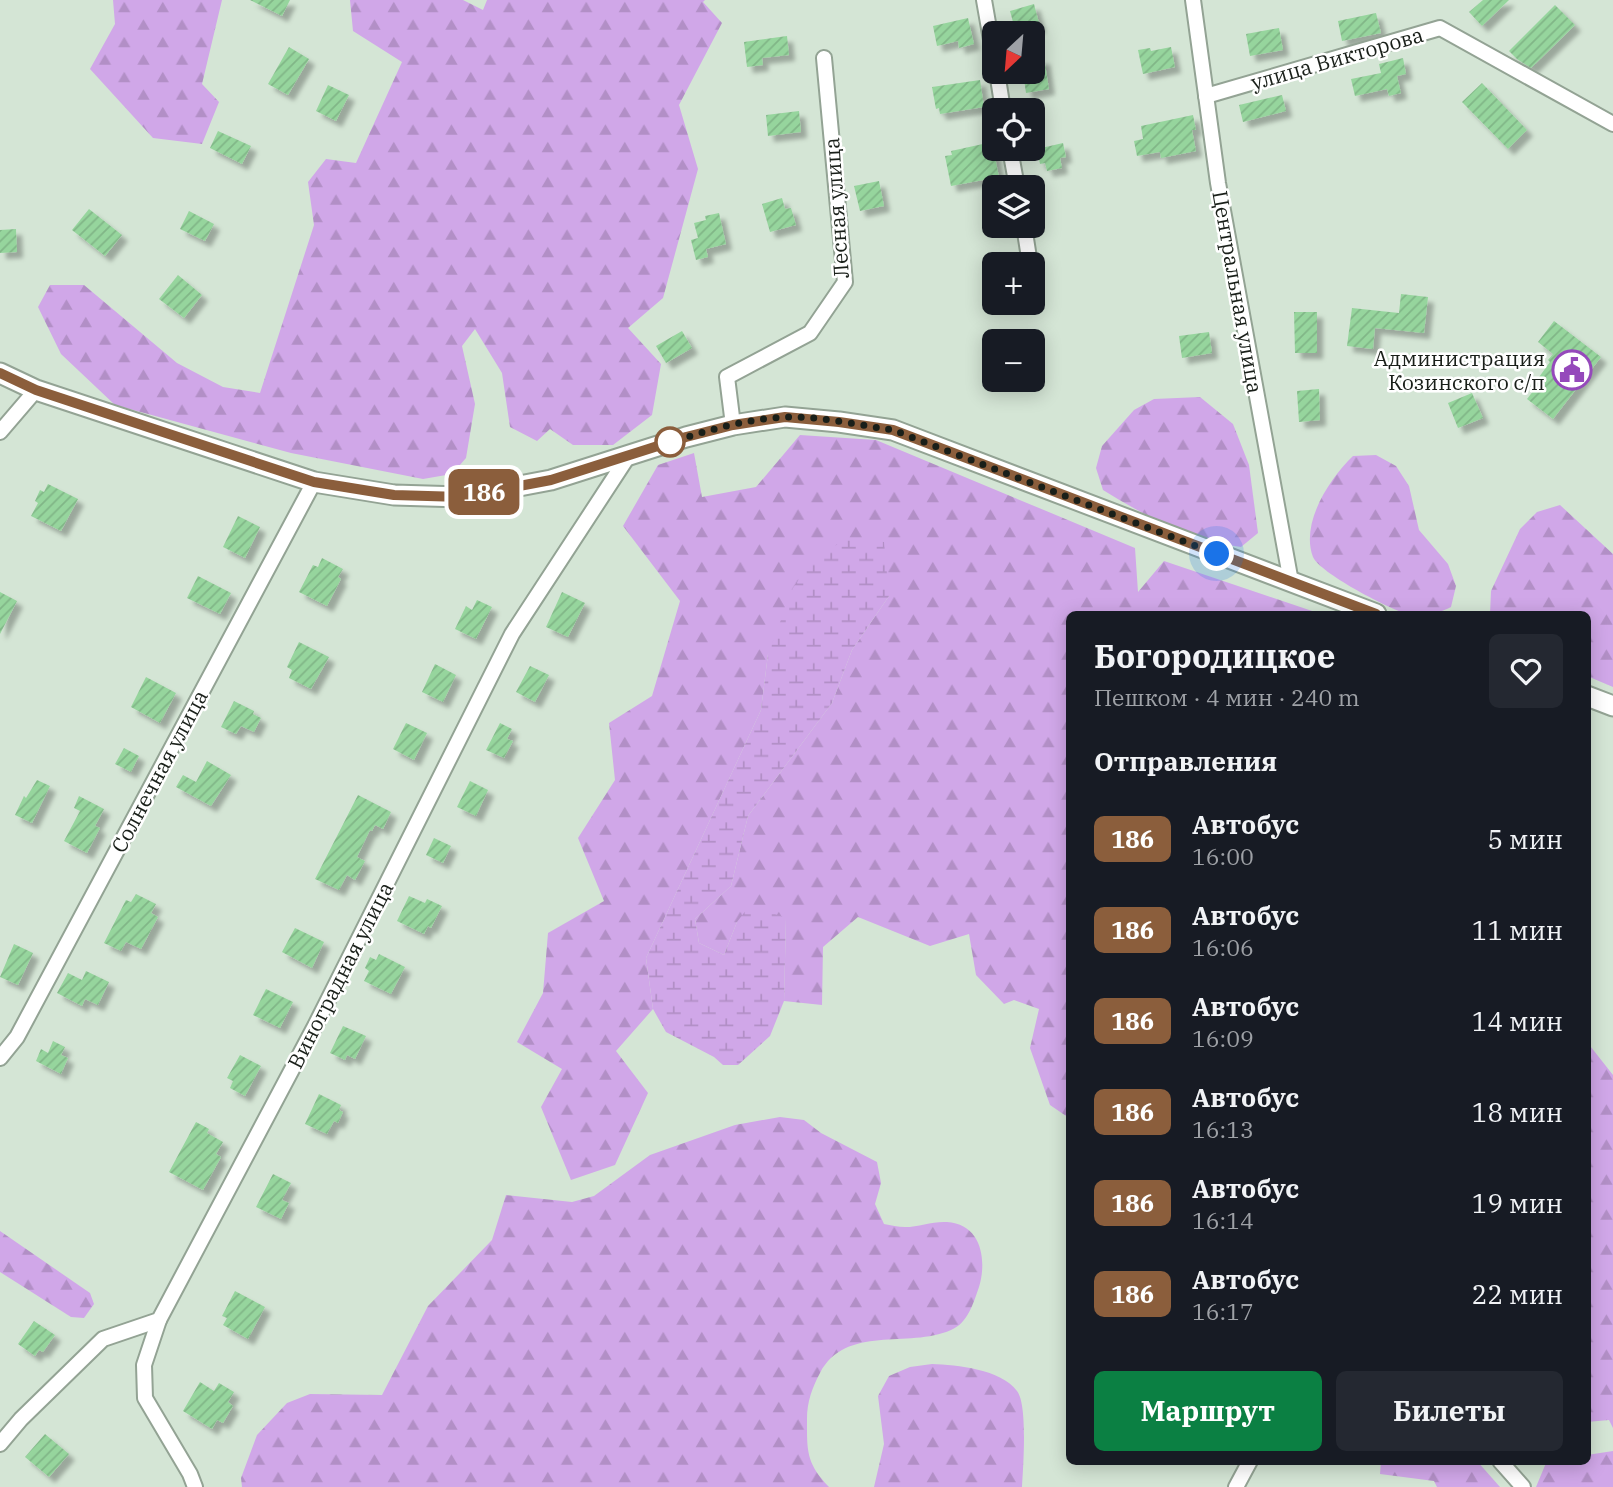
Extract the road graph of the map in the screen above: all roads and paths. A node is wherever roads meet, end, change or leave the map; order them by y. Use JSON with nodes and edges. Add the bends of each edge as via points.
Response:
{"nodes":[{"id":1,"x":984,"y":0,"type":"edge"},
{"id":2,"x":1193,"y":0,"type":"edge"},
{"id":3,"x":988,"y":21,"type":"edge"},
{"id":4,"x":824,"y":58,"type":"dead end"},
{"id":5,"x":1206,"y":96,"type":"junction"},
{"id":6,"x":1613,"y":124,"type":"edge"},
{"id":7,"x":0,"y":373,"type":"edge"},
{"id":8,"x":36,"y":390,"type":"junction"},
{"id":9,"x":733,"y":425,"type":"junction"},
{"id":10,"x":0,"y":432,"type":"edge"},
{"id":11,"x":629,"y":455,"type":"junction"},
{"id":12,"x":314,"y":482,"type":"junction"},
{"id":13,"x":1291,"y":582,"type":"junction"},
{"id":14,"x":1368,"y":611,"type":"edge"},
{"id":15,"x":1591,"y":698,"type":"edge"},
{"id":16,"x":1613,"y":706,"type":"edge"},
{"id":17,"x":0,"y":1058,"type":"edge"},
{"id":18,"x":159,"y":1320,"type":"junction"},
{"id":19,"x":0,"y":1444,"type":"edge"},
{"id":20,"x":1248,"y":1465,"type":"edge"},
{"id":21,"x":1504,"y":1465,"type":"edge"},
{"id":22,"x":195,"y":1487,"type":"edge"},
{"id":23,"x":1236,"y":1487,"type":"edge"},
{"id":24,"x":1523,"y":1487,"type":"edge"}],
"edges":[{"from":1,"to":3,"type":"street"},
{"from":2,"to":5,"type":"street","name":"Центральная улица"},
{"from":4,"to":9,"type":"street","name":"Лесная улица","via":[[845,282],[810,333],[727,377]]},
{"from":5,"to":6,"type":"street","name":"улица Викторова","via":[[1440,28]]},
{"from":5,"to":13,"type":"street","name":"Центральная улица"},
{"from":7,"to":8,"type":"street"},
{"from":8,"to":10,"type":"street"},
{"from":8,"to":12,"type":"street"},
{"from":9,"to":11,"type":"street"},
{"from":9,"to":13,"type":"street","via":[[785,417],[893,430]]},
{"from":11,"to":12,"type":"street","via":[[551,480],[461,497],[394,495]]},
{"from":11,"to":18,"type":"street","name":"Виноградная улица","via":[[512,634],[315,1026]]},
{"from":12,"to":17,"type":"street","name":"Солнечная улица","via":[[17,1037]]},
{"from":13,"to":14,"type":"street"},
{"from":15,"to":16,"type":"street"},
{"from":18,"to":19,"type":"street","via":[[103,1339]]},
{"from":18,"to":22,"type":"street","name":"Виноградная улица","via":[[144,1365],[145,1398]]},
{"from":20,"to":23,"type":"street"},
{"from":21,"to":24,"type":"street"}]}
